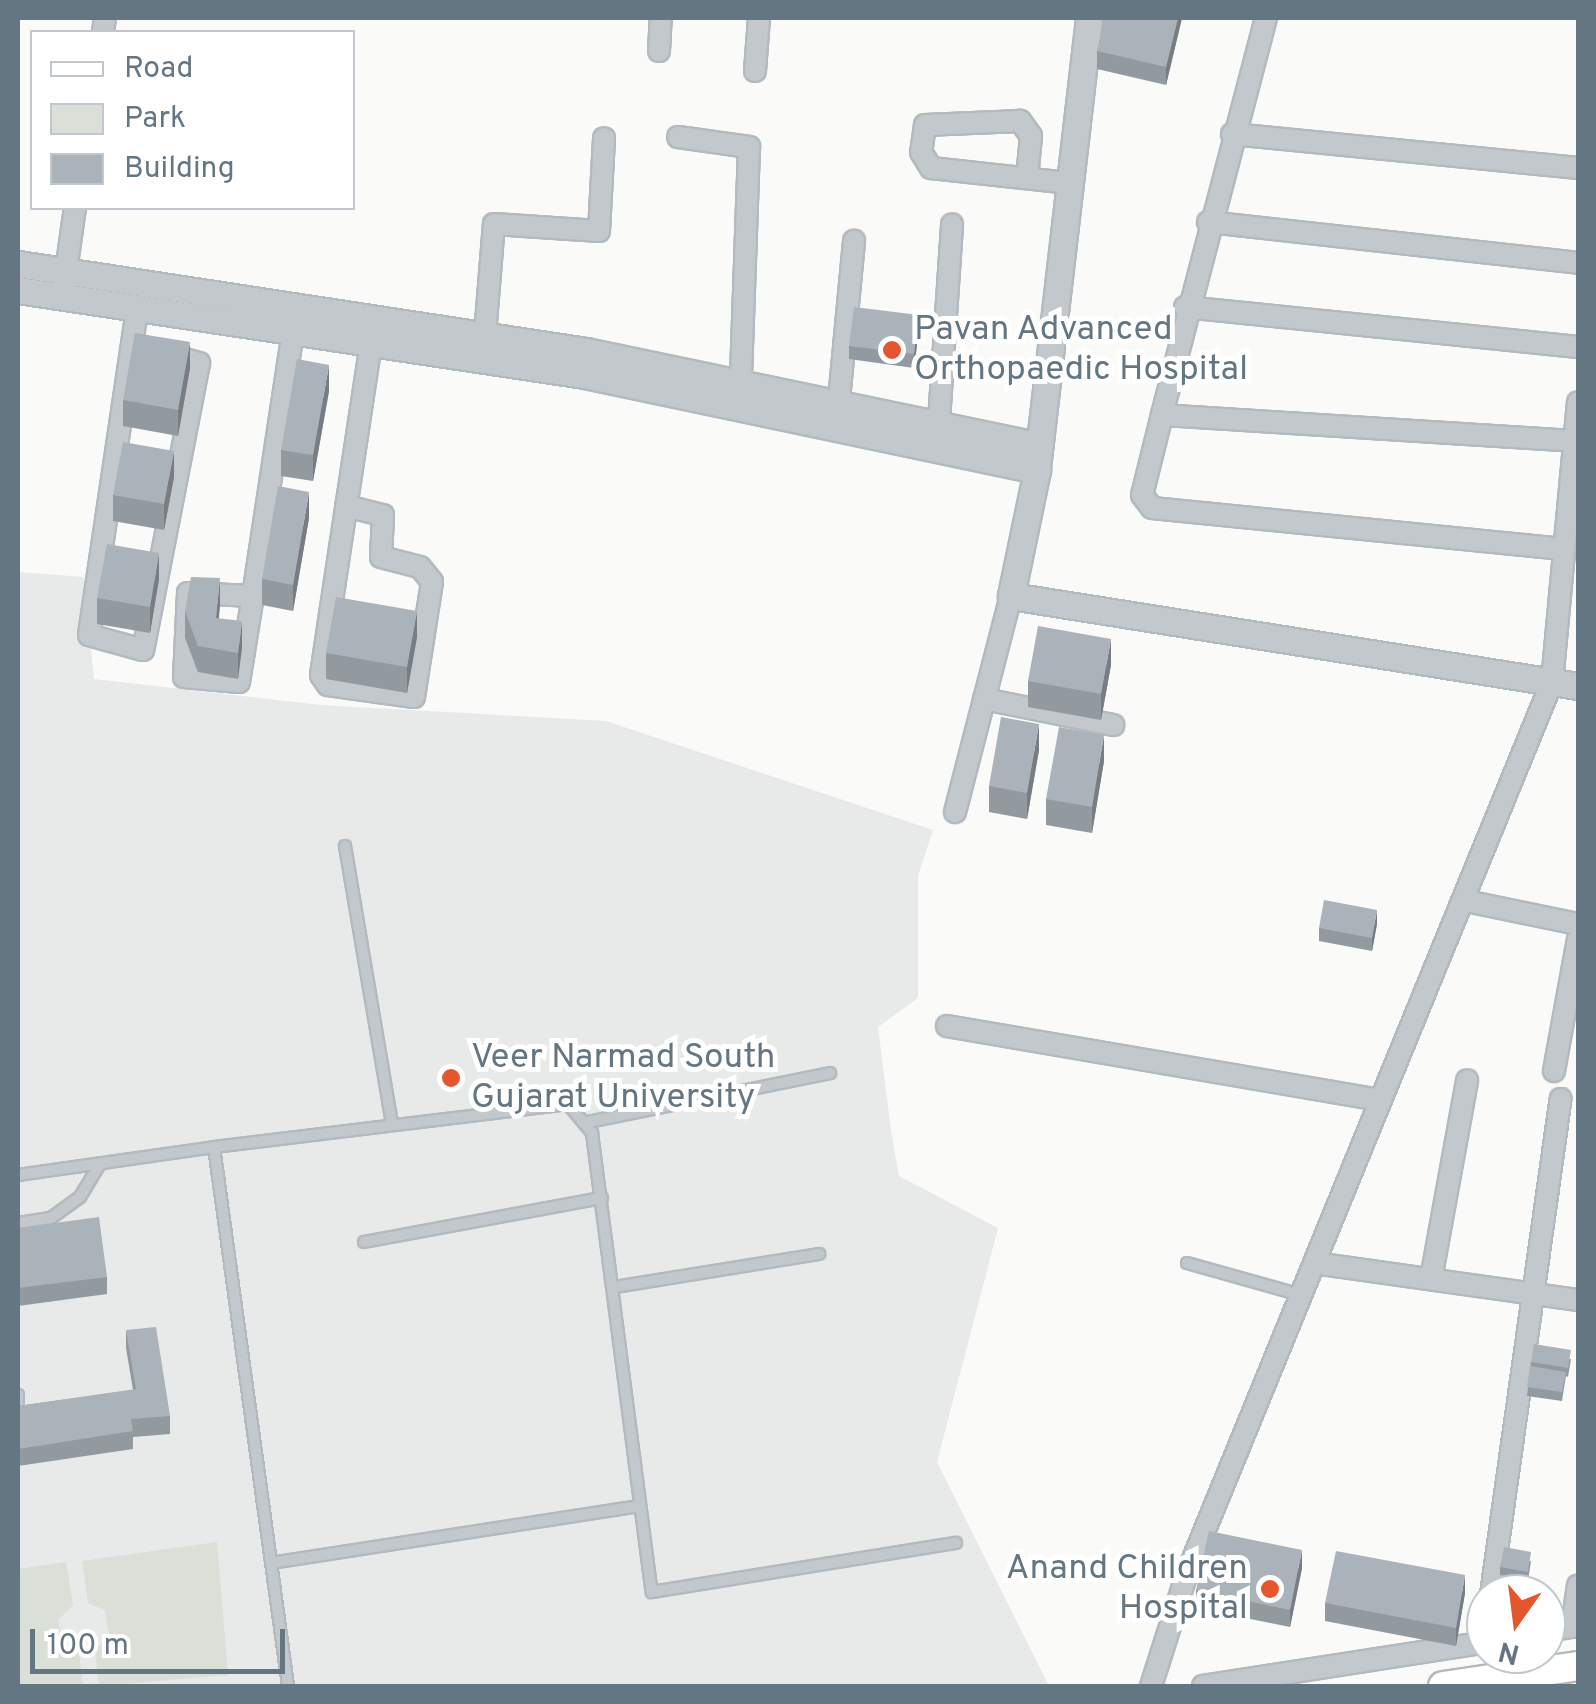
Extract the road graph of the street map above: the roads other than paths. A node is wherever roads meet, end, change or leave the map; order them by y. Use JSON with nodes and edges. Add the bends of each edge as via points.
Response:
{"nodes":[{"id":1,"x":661,"y":18,"type":"edge"},
{"id":2,"x":759,"y":18,"type":"edge"},
{"id":3,"x":1089,"y":18,"type":"edge"},
{"id":4,"x":1266,"y":18,"type":"edge"},
{"id":5,"x":659,"y":52,"type":"dead end"},
{"id":6,"x":755,"y":71,"type":"dead end"},
{"id":7,"x":1232,"y":134,"type":"junction"},
{"id":8,"x":604,"y":138,"type":"dead end"},
{"id":9,"x":678,"y":138,"type":"dead end"},
{"id":10,"x":1578,"y":168,"type":"edge"},
{"id":11,"x":1028,"y":178,"type":"junction"},
{"id":12,"x":1070,"y":183,"type":"junction"},
{"id":13,"x":76,"y":210,"type":"edge"},
{"id":14,"x":1208,"y":222,"type":"junction"},
{"id":15,"x":952,"y":224,"type":"dead end"},
{"id":16,"x":854,"y":241,"type":"dead end"},
{"id":17,"x":1578,"y":263,"type":"edge"},
{"id":18,"x":18,"y":264,"type":"edge"},
{"id":19,"x":64,"y":284,"type":"junction"},
{"id":20,"x":18,"y":290,"type":"edge"},
{"id":21,"x":1184,"y":307,"type":"junction"},
{"id":22,"x":138,"y":309,"type":"junction"},
{"id":23,"x":293,"y":332,"type":"junction"},
{"id":24,"x":372,"y":333,"type":"junction"},
{"id":25,"x":485,"y":336,"type":"junction"},
{"id":26,"x":132,"y":344,"type":"junction"},
{"id":27,"x":1578,"y":347,"type":"edge"},
{"id":28,"x":741,"y":380,"type":"junction"},
{"id":29,"x":839,"y":400,"type":"junction"},
{"id":30,"x":1578,"y":402,"type":"edge"},
{"id":31,"x":1162,"y":415,"type":"junction"},
{"id":32,"x":939,"y":422,"type":"junction"},
{"id":33,"x":1575,"y":442,"type":"junction"},
{"id":34,"x":1038,"y":458,"type":"junction"},
{"id":35,"x":132,"y":462,"type":"junction"},
{"id":36,"x":182,"y":470,"type":"junction"},
{"id":37,"x":1573,"y":493,"type":"edge"},
{"id":38,"x":346,"y":506,"type":"junction"},
{"id":39,"x":1560,"y":549,"type":"junction"},
{"id":40,"x":100,"y":563,"type":"junction"},
{"id":41,"x":164,"y":573,"type":"junction"},
{"id":42,"x":253,"y":596,"type":"junction"},
{"id":43,"x":1011,"y":596,"type":"junction"},
{"id":44,"x":1552,"y":682,"type":"junction"},
{"id":45,"x":1578,"y":686,"type":"edge"},
{"id":46,"x":984,"y":700,"type":"junction"},
{"id":47,"x":1113,"y":725,"type":"dead end"},
{"id":48,"x":954,"y":812,"type":"dead end"},
{"id":49,"x":345,"y":846,"type":"dead end"},
{"id":50,"x":1466,"y":901,"type":"junction"},
{"id":51,"x":1578,"y":924,"type":"edge"},
{"id":52,"x":1578,"y":939,"type":"edge"},
{"id":53,"x":947,"y":1026,"type":"dead end"},
{"id":54,"x":1554,"y":1071,"type":"dead end"},
{"id":55,"x":830,"y":1073,"type":"dead end"},
{"id":56,"x":1467,"y":1080,"type":"dead end"},
{"id":57,"x":1560,"y":1099,"type":"dead end"},
{"id":58,"x":1381,"y":1100,"type":"junction"},
{"id":59,"x":588,"y":1122,"type":"junction"},
{"id":60,"x":392,"y":1125,"type":"junction"},
{"id":61,"x":214,"y":1147,"type":"junction"},
{"id":62,"x":100,"y":1164,"type":"junction"},
{"id":63,"x":18,"y":1175,"type":"edge"},
{"id":64,"x":602,"y":1198,"type":"junction"},
{"id":65,"x":18,"y":1223,"type":"edge"},
{"id":66,"x":364,"y":1242,"type":"dead end"},
{"id":67,"x":820,"y":1254,"type":"dead end"},
{"id":68,"x":1186,"y":1263,"type":"dead end"},
{"id":69,"x":1314,"y":1263,"type":"junction"},
{"id":70,"x":1430,"y":1279,"type":"junction"},
{"id":71,"x":614,"y":1287,"type":"junction"},
{"id":72,"x":1530,"y":1293,"type":"junction"},
{"id":73,"x":1301,"y":1295,"type":"junction"},
{"id":74,"x":1578,"y":1300,"type":"edge"},
{"id":75,"x":18,"y":1396,"type":"edge"},
{"id":76,"x":18,"y":1411,"type":"edge"},
{"id":77,"x":638,"y":1506,"type":"junction"},
{"id":78,"x":956,"y":1543,"type":"dead end"},
{"id":79,"x":271,"y":1562,"type":"junction"},
{"id":80,"x":1494,"y":1574,"type":"edge"},
{"id":81,"x":1578,"y":1586,"type":"edge"},
{"id":82,"x":1575,"y":1626,"type":"edge"},
{"id":83,"x":1466,"y":1645,"type":"edge"},
{"id":84,"x":1578,"y":1666,"type":"edge"},
{"id":85,"x":288,"y":1686,"type":"edge"},
{"id":86,"x":1151,"y":1686,"type":"edge"},
{"id":87,"x":1203,"y":1686,"type":"edge"},
{"id":88,"x":1442,"y":1686,"type":"edge"}],
"edges":[{"from":1,"to":5,"type":"street"},
{"from":2,"to":6,"type":"street"},
{"from":3,"to":12,"type":"street"},
{"from":4,"to":7,"type":"street"},
{"from":7,"to":10,"type":"street"},
{"from":7,"to":14,"type":"street"},
{"from":8,"to":25,"type":"street","via":[[599,231],[494,224]]},
{"from":9,"to":28,"type":"street","via":[[749,147]]},
{"from":11,"to":11,"type":"street","via":[[931,168],[921,152],[925,126],[1020,121],[1031,136]]},
{"from":11,"to":12,"type":"street"},
{"from":12,"to":34,"type":"street"},
{"from":13,"to":19,"type":"street"},
{"from":14,"to":17,"type":"street"},
{"from":14,"to":21,"type":"street"},
{"from":15,"to":32,"type":"street"},
{"from":16,"to":29,"type":"street"},
{"from":18,"to":19,"type":"street"},
{"from":19,"to":20,"type":"street"},
{"from":19,"to":22,"type":"street"},
{"from":19,"to":24,"type":"street"},
{"from":21,"to":27,"type":"street"},
{"from":21,"to":31,"type":"street"},
{"from":22,"to":23,"type":"street"},
{"from":22,"to":26,"type":"street"},
{"from":23,"to":24,"type":"street"},
{"from":23,"to":42,"type":"street","via":[[276,506]]},
{"from":24,"to":25,"type":"street"},
{"from":24,"to":34,"type":"street"},
{"from":24,"to":38,"type":"street"},
{"from":25,"to":28,"type":"street"},
{"from":26,"to":35,"type":"street"},
{"from":26,"to":36,"type":"street","via":[[198,358]]},
{"from":28,"to":29,"type":"street"},
{"from":29,"to":32,"type":"street"},
{"from":30,"to":33,"type":"street"},
{"from":31,"to":33,"type":"street"},
{"from":31,"to":39,"type":"street","via":[[1142,495],[1152,508]]},
{"from":32,"to":34,"type":"street"},
{"from":33,"to":37,"type":"street"},
{"from":34,"to":43,"type":"street"},
{"from":35,"to":36,"type":"street"},
{"from":35,"to":40,"type":"street"},
{"from":36,"to":41,"type":"street"},
{"from":37,"to":39,"type":"street"},
{"from":38,"to":38,"type":"street","via":[[383,515],[381,557],[428,573],[414,697],[328,685],[321,675],[339,616]]},
{"from":39,"to":44,"type":"street"},
{"from":40,"to":41,"type":"street"},
{"from":40,"to":41,"type":"street","via":[[91,640],[144,650]]},
{"from":42,"to":42,"type":"street","via":[[188,593],[184,677],[238,685]]},
{"from":43,"to":44,"type":"street"},
{"from":43,"to":46,"type":"street"},
{"from":44,"to":45,"type":"street"},
{"from":44,"to":50,"type":"street"},
{"from":46,"to":47,"type":"street"},
{"from":46,"to":48,"type":"street"},
{"from":49,"to":60,"type":"lane"},
{"from":50,"to":51,"type":"street"},
{"from":50,"to":58,"type":"street"},
{"from":52,"to":54,"type":"street"},
{"from":53,"to":58,"type":"street"},
{"from":55,"to":59,"type":"lane"},
{"from":56,"to":70,"type":"street"},
{"from":57,"to":72,"type":"street"},
{"from":58,"to":69,"type":"street"},
{"from":59,"to":60,"type":"lane","via":[[556,1104]]},
{"from":59,"to":64,"type":"lane"},
{"from":60,"to":61,"type":"lane"},
{"from":61,"to":62,"type":"lane"},
{"from":61,"to":79,"type":"lane"},
{"from":62,"to":63,"type":"lane"},
{"from":62,"to":65,"type":"lane","via":[[80,1197],[51,1218]]},
{"from":64,"to":66,"type":"lane"},
{"from":64,"to":71,"type":"lane"},
{"from":67,"to":71,"type":"lane"},
{"from":68,"to":73,"type":"lane"},
{"from":69,"to":70,"type":"street"},
{"from":69,"to":73,"type":"street"},
{"from":70,"to":72,"type":"street"},
{"from":71,"to":77,"type":"lane"},
{"from":72,"to":74,"type":"street"},
{"from":72,"to":80,"type":"street"},
{"from":73,"to":86,"type":"street"},
{"from":75,"to":76,"type":"lane"},
{"from":77,"to":78,"type":"lane","via":[[659,1596]]},
{"from":77,"to":79,"type":"lane"},
{"from":79,"to":85,"type":"lane"},
{"from":81,"to":82,"type":"street"},
{"from":83,"to":87,"type":"street"},
{"from":84,"to":88,"type":"main road"}]}
